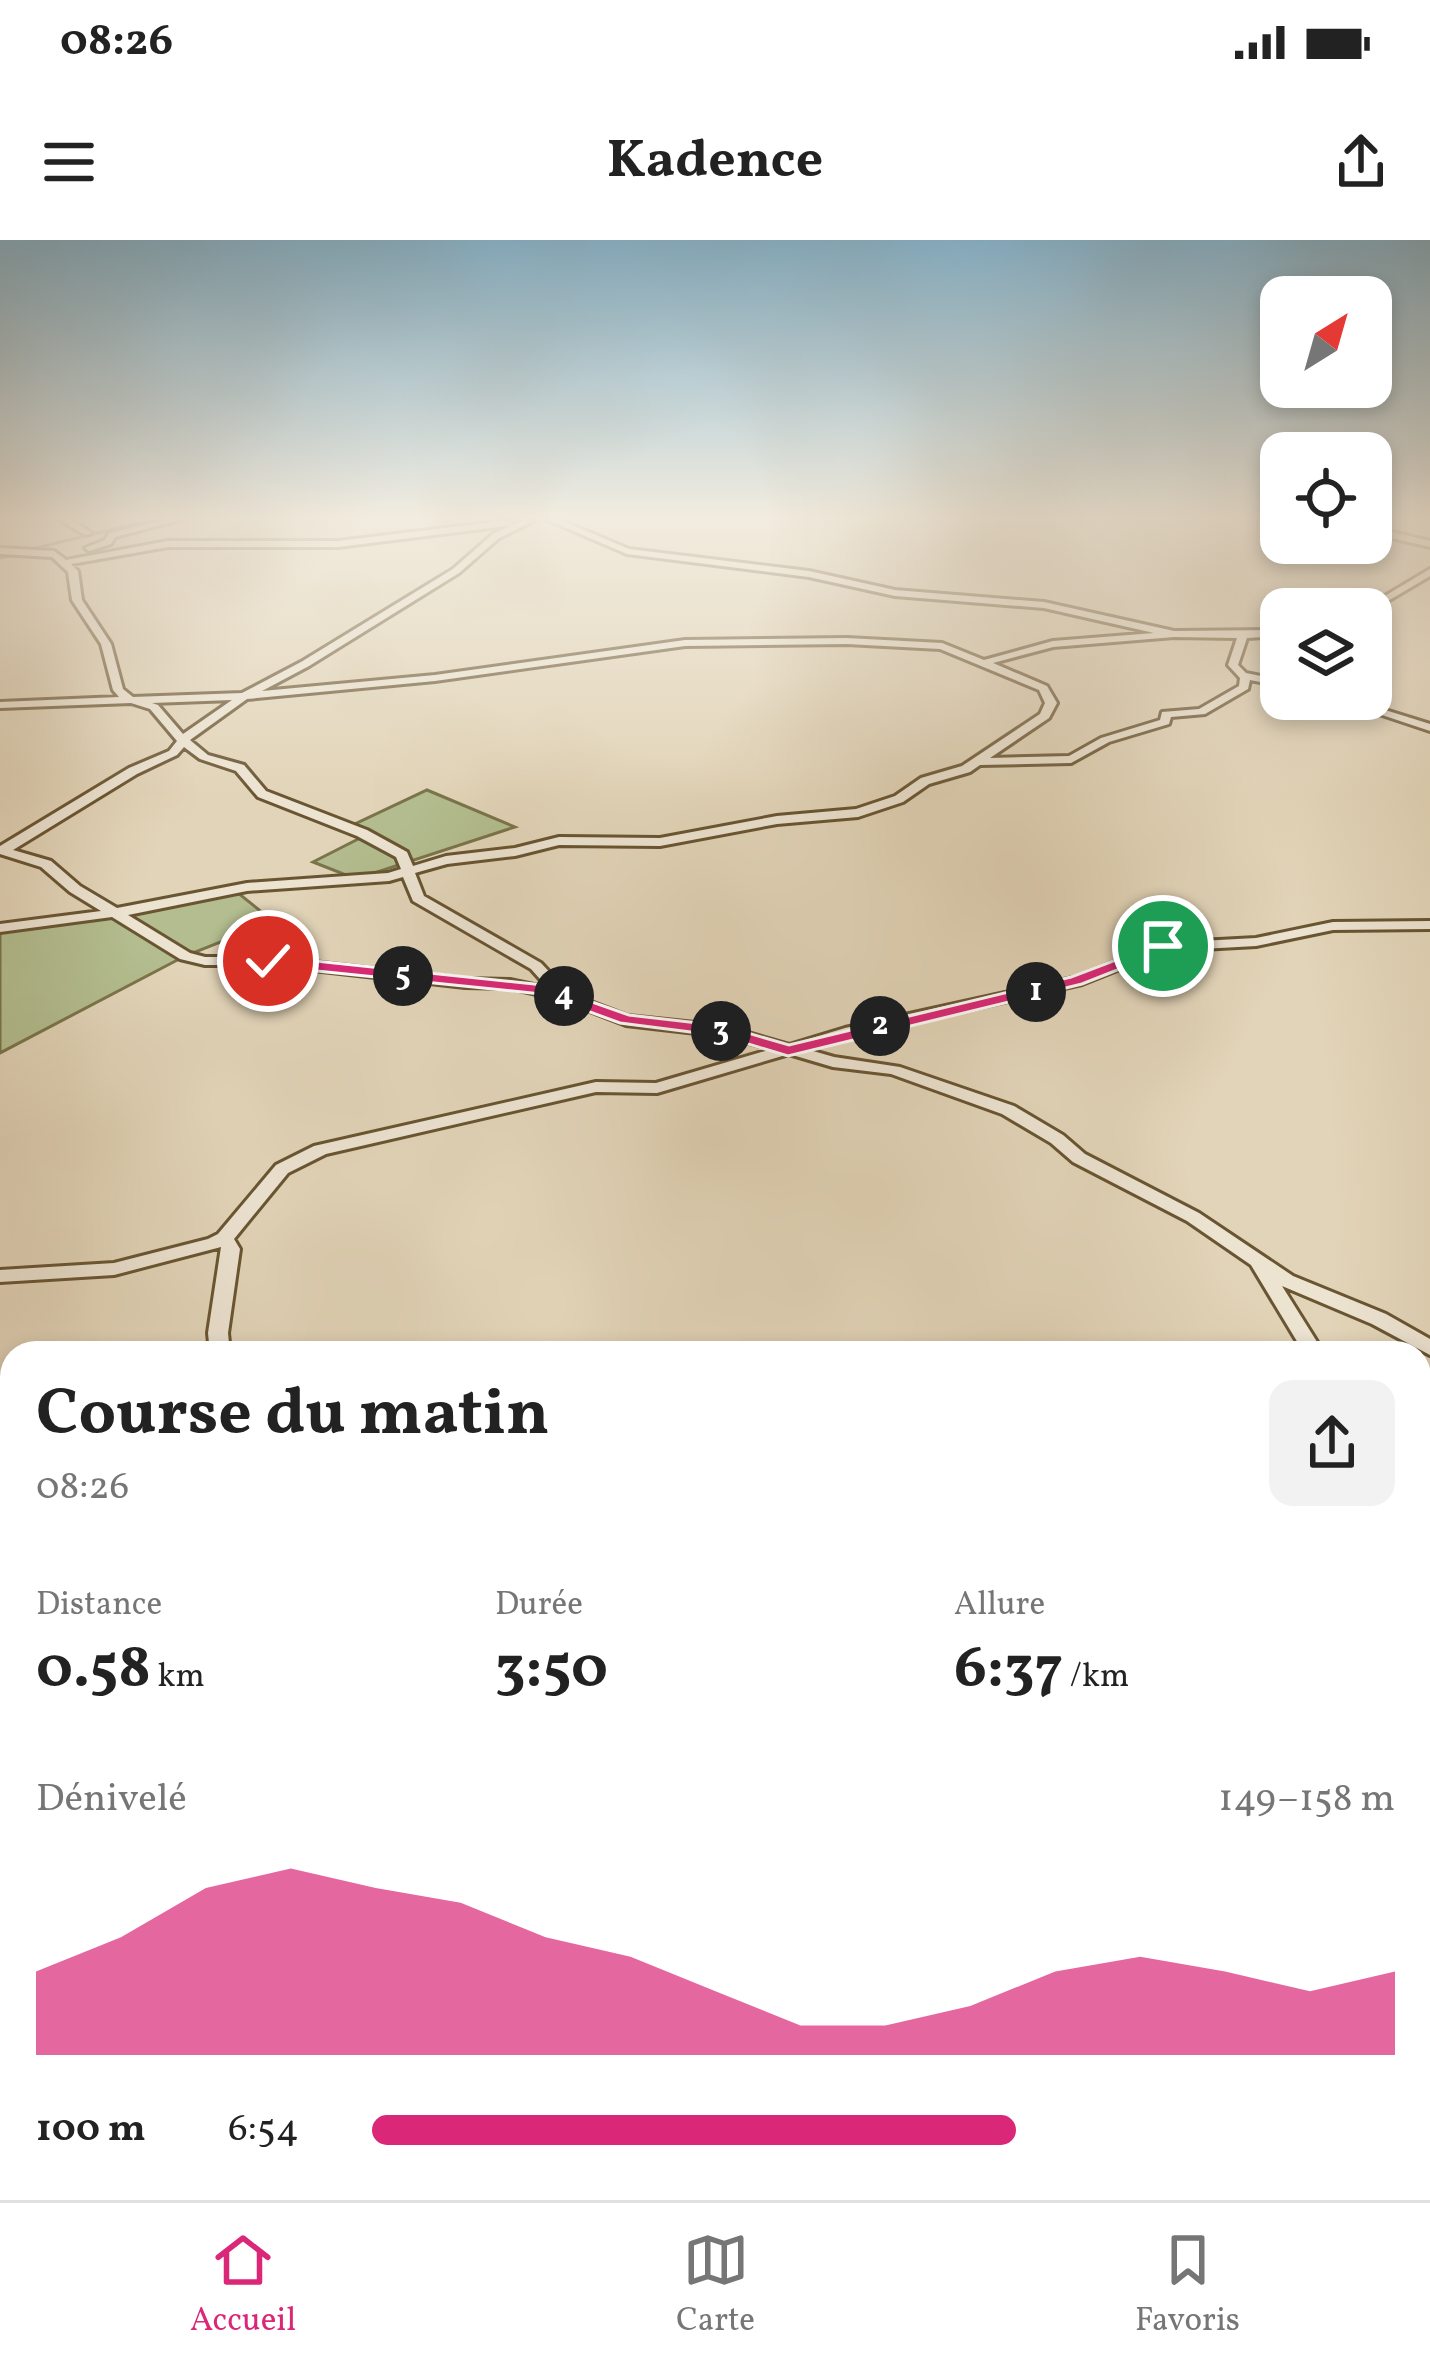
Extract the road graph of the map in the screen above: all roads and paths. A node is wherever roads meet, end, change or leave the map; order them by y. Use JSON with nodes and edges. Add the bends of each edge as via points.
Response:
{"nodes":[{"id":1,"x":84,"y":611,"type":"edge"},
{"id":2,"x":390,"y":611,"type":"edge"},
{"id":3,"x":1073,"y":611,"type":"edge"},
{"id":4,"x":1174,"y":634,"type":"junction"},
{"id":5,"x":1260,"y":634,"type":"edge"},
{"id":6,"x":1243,"y":635,"type":"junction"},
{"id":7,"x":983,"y":663,"type":"junction"},
{"id":8,"x":1240,"y":675,"type":"junction"},
{"id":9,"x":1260,"y":679,"type":"edge"},
{"id":10,"x":244,"y":696,"type":"junction"},
{"id":11,"x":125,"y":698,"type":"junction"},
{"id":12,"x":0,"y":705,"type":"edge"},
{"id":13,"x":1392,"y":716,"type":"edge"},
{"id":14,"x":1430,"y":728,"type":"edge"},
{"id":15,"x":183,"y":740,"type":"junction"},
{"id":16,"x":976,"y":762,"type":"junction"},
{"id":17,"x":1,"y":850,"type":"edge"},
{"id":18,"x":406,"y":872,"type":"junction"},
{"id":19,"x":116,"y":913,"type":"junction"},
{"id":20,"x":1430,"y":925,"type":"edge"},
{"id":21,"x":0,"y":928,"type":"edge"},
{"id":22,"x":566,"y":997,"type":"junction"},
{"id":23,"x":788,"y":1051,"type":"junction"},
{"id":24,"x":224,"y":1238,"type":"junction"},
{"id":25,"x":1260,"y":1264,"type":"junction"},
{"id":26,"x":0,"y":1276,"type":"edge"},
{"id":27,"x":219,"y":1341,"type":"edge"},
{"id":28,"x":1307,"y":1341,"type":"edge"},
{"id":29,"x":1418,"y":1341,"type":"edge"}],
"edges":[{"from":1,"to":11,"type":"street","via":[[106,644]]},
{"from":2,"to":10,"type":"street"},
{"from":3,"to":4,"type":"street"},
{"from":4,"to":6,"type":"street"},
{"from":4,"to":7,"type":"street","via":[[1053,644]]},
{"from":5,"to":6,"type":"street"},
{"from":6,"to":8,"type":"street","via":[[1233,659]]},
{"from":7,"to":10,"type":"street","via":[[942,646],[685,643]]},
{"from":7,"to":16,"type":"street","via":[[1043,688],[1051,703],[1041,720]]},
{"from":8,"to":9,"type":"street"},
{"from":8,"to":16,"type":"street","via":[[1244,687],[1231,699],[1166,714],[1152,729],[1105,740],[1071,759]]},
{"from":10,"to":11,"type":"street"},
{"from":10,"to":15,"type":"street"},
{"from":11,"to":12,"type":"street"},
{"from":11,"to":15,"type":"street","via":[[154,707]]},
{"from":13,"to":14,"type":"street"},
{"from":15,"to":17,"type":"street"},
{"from":15,"to":18,"type":"street","via":[[240,768],[262,794],[402,855]]},
{"from":16,"to":18,"type":"street","via":[[858,813],[660,842],[560,841]]},
{"from":17,"to":19,"type":"street","via":[[46,864]]},
{"from":18,"to":19,"type":"street","via":[[204,892]]},
{"from":18,"to":22,"type":"street","via":[[418,898],[536,966]]},
{"from":19,"to":21,"type":"street"},
{"from":19,"to":22,"type":"street","via":[[205,962],[325,965]]},
{"from":20,"to":23,"type":"street","via":[[1333,926],[1256,942],[1163,946],[1077,981]]},
{"from":22,"to":23,"type":"street","via":[[626,1020],[724,1031]]},
{"from":23,"to":24,"type":"street","via":[[657,1088],[596,1087],[320,1150],[282,1169]]},
{"from":23,"to":25,"type":"street","via":[[894,1070],[1008,1110],[1079,1158],[1193,1216]]},
{"from":24,"to":26,"type":"street","via":[[114,1269]]},
{"from":24,"to":27,"type":"street","via":[[231,1249]]},
{"from":25,"to":28,"type":"street"},
{"from":25,"to":29,"type":"street"}]}
